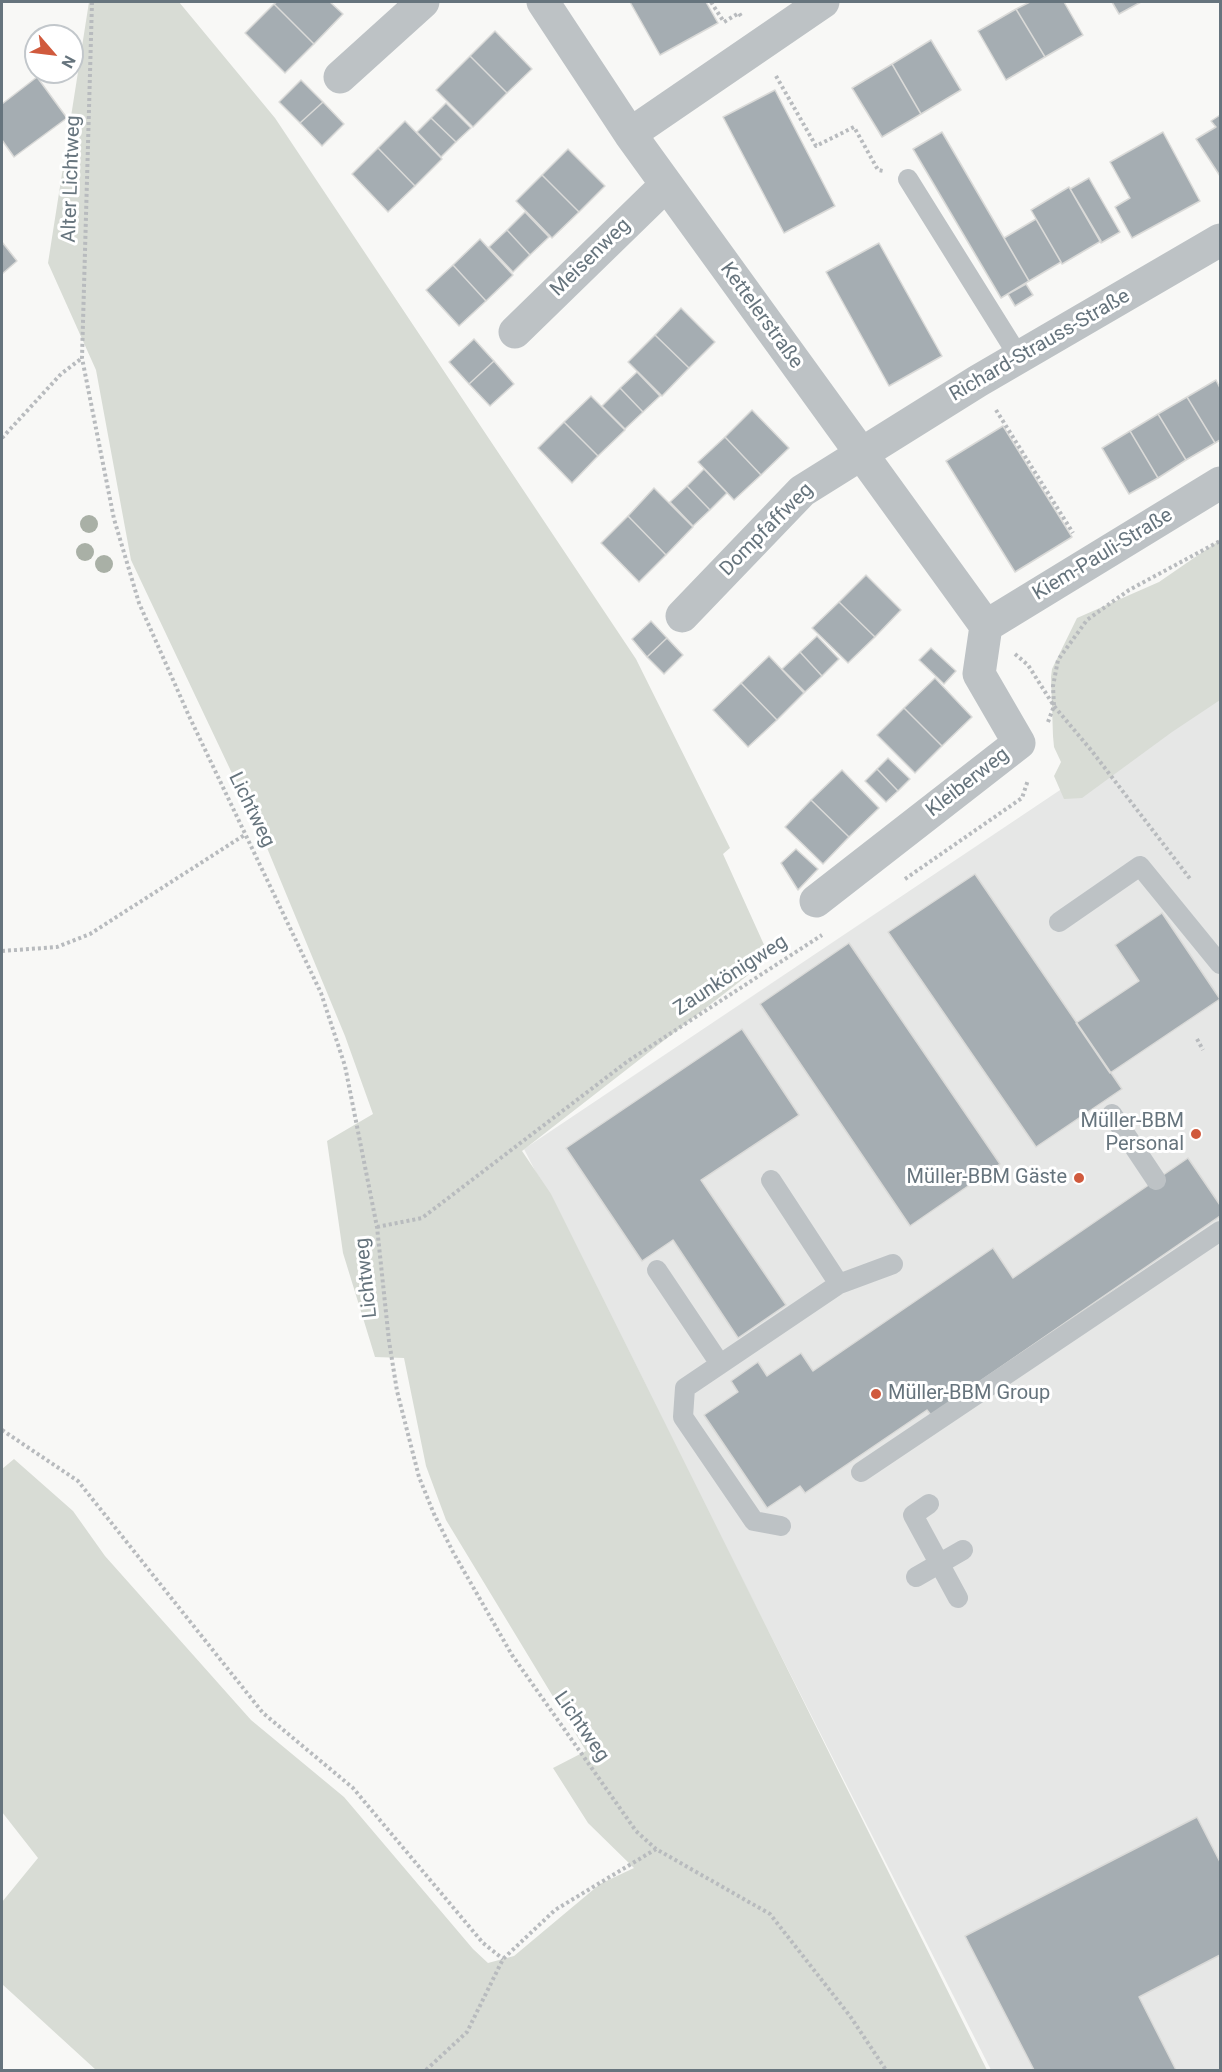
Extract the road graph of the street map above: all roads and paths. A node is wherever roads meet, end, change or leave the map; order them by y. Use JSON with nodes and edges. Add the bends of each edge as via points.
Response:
{"nodes":[{"id":1,"x":92,"y":2,"type":"edge"},
{"id":2,"x":423,"y":2,"type":"edge"},
{"id":3,"x":543,"y":2,"type":"edge"},
{"id":4,"x":823,"y":2,"type":"edge"},
{"id":5,"x":758,"y":45,"type":"junction"},
{"id":6,"x":340,"y":77,"type":"dead end"},
{"id":7,"x":630,"y":134,"type":"junction"},
{"id":8,"x":909,"y":179,"type":"joint"},
{"id":9,"x":666,"y":185,"type":"junction"},
{"id":10,"x":1221,"y":240,"type":"edge"},
{"id":11,"x":515,"y":332,"type":"dead end"},
{"id":12,"x":1019,"y":357,"type":"junction"},
{"id":13,"x":82,"y":358,"type":"junction"},
{"id":14,"x":978,"y":381,"type":"junction"},
{"id":15,"x":2,"y":438,"type":"edge"},
{"id":16,"x":860,"y":453,"type":"junction"},
{"id":17,"x":1221,"y":483,"type":"edge"},
{"id":18,"x":1221,"y":541,"type":"edge"},
{"id":19,"x":1091,"y":563,"type":"junction"},
{"id":20,"x":682,"y":616,"type":"dead end"},
{"id":21,"x":986,"y":626,"type":"junction"},
{"id":22,"x":1053,"y":706,"type":"junction"},
{"id":23,"x":1046,"y":726,"type":"dead end"},
{"id":24,"x":1029,"y":778,"type":"dead end"},
{"id":25,"x":246,"y":834,"type":"junction"},
{"id":26,"x":1192,"y":881,"type":"dead end"},
{"id":27,"x":896,"y":885,"type":"dead end"},
{"id":28,"x":816,"y":901,"type":"dead end"},
{"id":29,"x":1059,"y":922,"type":"dead end"},
{"id":30,"x":828,"y":931,"type":"dead end"},
{"id":31,"x":2,"y":951,"type":"edge"},
{"id":32,"x":1221,"y":964,"type":"edge"},
{"id":33,"x":1197,"y":1039,"type":"dead end"},
{"id":34,"x":1203,"y":1050,"type":"dead end"},
{"id":35,"x":1112,"y":1114,"type":"dead end"},
{"id":36,"x":771,"y":1180,"type":"dead end"},
{"id":37,"x":1156,"y":1180,"type":"dead end"},
{"id":38,"x":377,"y":1227,"type":"junction"},
{"id":39,"x":1221,"y":1231,"type":"edge"},
{"id":40,"x":893,"y":1264,"type":"dead end"},
{"id":41,"x":657,"y":1270,"type":"dead end"},
{"id":42,"x":839,"y":1284,"type":"junction"},
{"id":43,"x":720,"y":1364,"type":"junction"},
{"id":44,"x":2,"y":1430,"type":"edge"},
{"id":45,"x":861,"y":1472,"type":"dead end"},
{"id":46,"x":929,"y":1504,"type":"dead end"},
{"id":47,"x":781,"y":1526,"type":"dead end"},
{"id":48,"x":963,"y":1550,"type":"dead end"},
{"id":49,"x":940,"y":1564,"type":"junction"},
{"id":50,"x":916,"y":1577,"type":"dead end"},
{"id":51,"x":958,"y":1598,"type":"dead end"},
{"id":52,"x":656,"y":1849,"type":"junction"},
{"id":53,"x":503,"y":1959,"type":"junction"},
{"id":54,"x":426,"y":2070,"type":"edge"},
{"id":55,"x":886,"y":2070,"type":"edge"}],
"edges":[{"from":1,"to":13,"type":"path","name":"Alter Lichtweg"},
{"from":2,"to":6,"type":"street"},
{"from":3,"to":7,"type":"street","name":"Kettelerstraße"},
{"from":4,"to":5,"type":"street"},
{"from":5,"to":7,"type":"street"},
{"from":5,"to":8,"type":"path","via":[[816,146],[854,127],[878,170]]},
{"from":7,"to":9,"type":"street","name":"Kettelerstraße"},
{"from":8,"to":12,"type":"lane"},
{"from":9,"to":11,"type":"street","name":"Meisenweg"},
{"from":9,"to":16,"type":"street","name":"Kettelerstraße"},
{"from":10,"to":12,"type":"street","name":"Richard-Strauss-Straße"},
{"from":12,"to":14,"type":"street","name":"Richard-Strauss-Straße"},
{"from":13,"to":15,"type":"path","via":[[61,374]]},
{"from":13,"to":25,"type":"path","name":"Lichtweg","via":[[114,519],[139,603]]},
{"from":14,"to":16,"type":"street","name":"Richard-Strauss-Straße"},
{"from":14,"to":19,"type":"path"},
{"from":16,"to":20,"type":"street","name":"Dompfaffweg","via":[[802,491]]},
{"from":16,"to":21,"type":"street","name":"Kettelerstraße"},
{"from":17,"to":19,"type":"street","name":"Kiem-Pauli-Straße"},
{"from":18,"to":22,"type":"path","via":[[1129,590],[1087,620],[1058,660]]},
{"from":19,"to":21,"type":"street","name":"Kiem-Pauli-Straße"},
{"from":21,"to":22,"type":"path","via":[[1028,665]]},
{"from":21,"to":28,"type":"street","name":"Kleiberweg","via":[[979,674],[1019,743]]},
{"from":22,"to":23,"type":"path"},
{"from":22,"to":26,"type":"path"},
{"from":24,"to":27,"type":"path","via":[[1022,798]]},
{"from":25,"to":31,"type":"path","via":[[90,934],[57,947]]},
{"from":25,"to":38,"type":"path","name":"Lichtweg","via":[[321,993],[345,1066]]},
{"from":29,"to":32,"type":"lane","via":[[1140,866]]},
{"from":30,"to":38,"type":"path","name":"Zaunkönigweg","via":[[628,1061],[422,1218]]},
{"from":33,"to":34,"type":"path"},
{"from":35,"to":37,"type":"lane"},
{"from":36,"to":42,"type":"lane"},
{"from":38,"to":52,"type":"path","name":"Lichtweg","via":[[397,1391],[419,1477],[434,1514],[512,1655],[636,1831]]},
{"from":39,"to":45,"type":"lane"},
{"from":40,"to":42,"type":"lane"},
{"from":41,"to":43,"type":"lane"},
{"from":42,"to":43,"type":"lane"},
{"from":43,"to":47,"type":"lane","via":[[685,1388],[683,1417],[754,1521]]},
{"from":44,"to":53,"type":"path","via":[[78,1481],[263,1713],[353,1788],[483,1943]]},
{"from":46,"to":49,"type":"lane","via":[[913,1515]]},
{"from":48,"to":49,"type":"lane"},
{"from":49,"to":50,"type":"lane"},
{"from":49,"to":51,"type":"lane"},
{"from":52,"to":53,"type":"path","via":[[555,1910]]},
{"from":52,"to":55,"type":"path","name":"Lichtweg","via":[[770,1914],[850,2016]]},
{"from":53,"to":54,"type":"path","via":[[467,2032]]}]}
